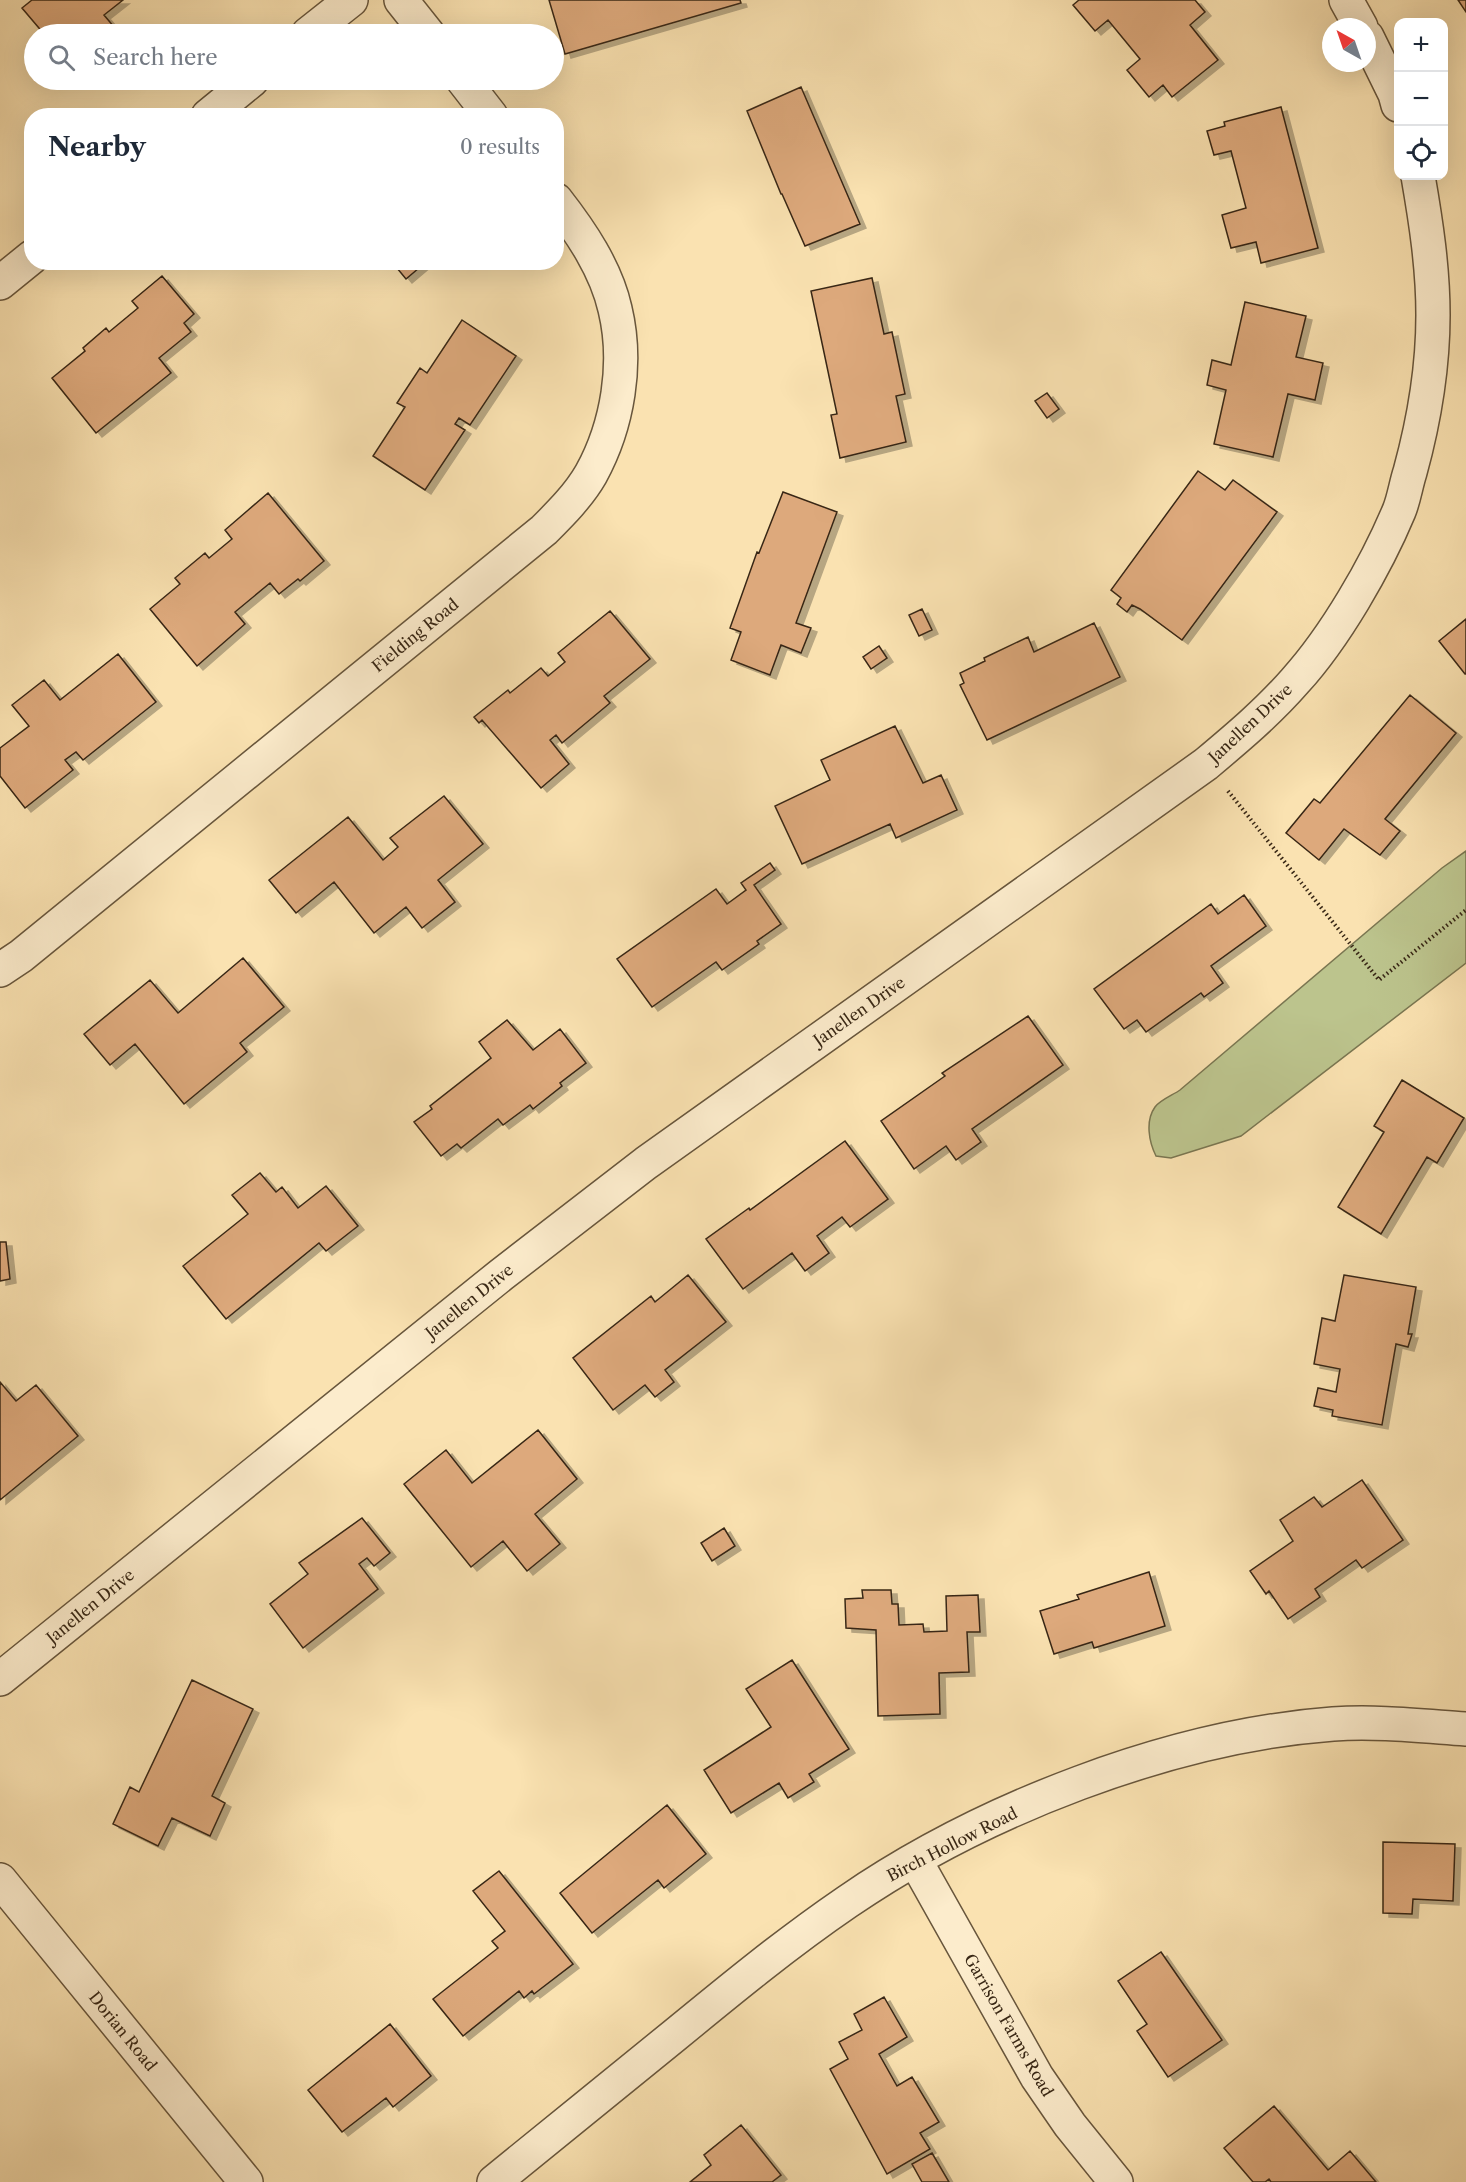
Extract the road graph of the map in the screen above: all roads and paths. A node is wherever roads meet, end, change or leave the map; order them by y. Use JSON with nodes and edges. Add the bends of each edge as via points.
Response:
{"nodes":[{"id":1,"x":351,"y":0,"type":"edge"},
{"id":2,"x":401,"y":0,"type":"edge"},
{"id":3,"x":1346,"y":0,"type":"edge"},
{"id":4,"x":1356,"y":18,"type":"edge"},
{"id":5,"x":321,"y":24,"type":"edge"},
{"id":6,"x":420,"y":24,"type":"edge"},
{"id":7,"x":1376,"y":55,"type":"edge"},
{"id":8,"x":240,"y":90,"type":"edge"},
{"id":9,"x":471,"y":90,"type":"edge"},
{"id":10,"x":1394,"y":92,"type":"edge"},
{"id":11,"x":218,"y":108,"type":"edge"},
{"id":12,"x":485,"y":108,"type":"edge"},
{"id":13,"x":1419,"y":180,"type":"edge"},
{"id":14,"x":564,"y":210,"type":"edge"},
{"id":15,"x":24,"y":264,"type":"edge"},
{"id":16,"x":0,"y":283,"type":"edge"},
{"id":17,"x":1223,"y":786,"type":"dead end"},
{"id":18,"x":1466,"y":910,"type":"edge"},
{"id":19,"x":0,"y":970,"type":"edge"},
{"id":20,"x":0,"y":1679,"type":"edge"},
{"id":21,"x":1466,"y":1729,"type":"edge"},
{"id":22,"x":915,"y":1860,"type":"junction"},
{"id":23,"x":0,"y":1880,"type":"edge"},
{"id":24,"x":246,"y":2182,"type":"edge"},
{"id":25,"x":494,"y":2182,"type":"edge"},
{"id":26,"x":1116,"y":2182,"type":"edge"}],
"edges":[{"from":1,"to":5,"type":"street"},
{"from":2,"to":6,"type":"street"},
{"from":3,"to":4,"type":"street"},
{"from":7,"to":10,"type":"street"},
{"from":8,"to":11,"type":"street"},
{"from":9,"to":12,"type":"street"},
{"from":13,"to":20,"type":"street","name":"Janellen Drive","via":[[1430,245],[1433,315],[1429,381],[1400,510],[1337,625],[1297,679],[1263,716],[1206,764],[646,1163]]},
{"from":14,"to":19,"type":"street","name":"Fielding Road","via":[[601,270],[615,308],[621,375],[606,438],[591,474],[569,504],[544,530]]},
{"from":15,"to":16,"type":"street"},
{"from":17,"to":18,"type":"path","via":[[1379,980]]},
{"from":21,"to":22,"type":"street","name":"Birch Hollow Road","via":[[1334,1724],[1225,1740],[1170,1754],[1047,1796]]},
{"from":22,"to":25,"type":"street","name":"Birch Hollow Road","via":[[775,1953]]},
{"from":22,"to":26,"type":"street","name":"Garrison Farms Road","via":[[1037,2077]]},
{"from":23,"to":24,"type":"street","name":"Dorian Road"}]}
